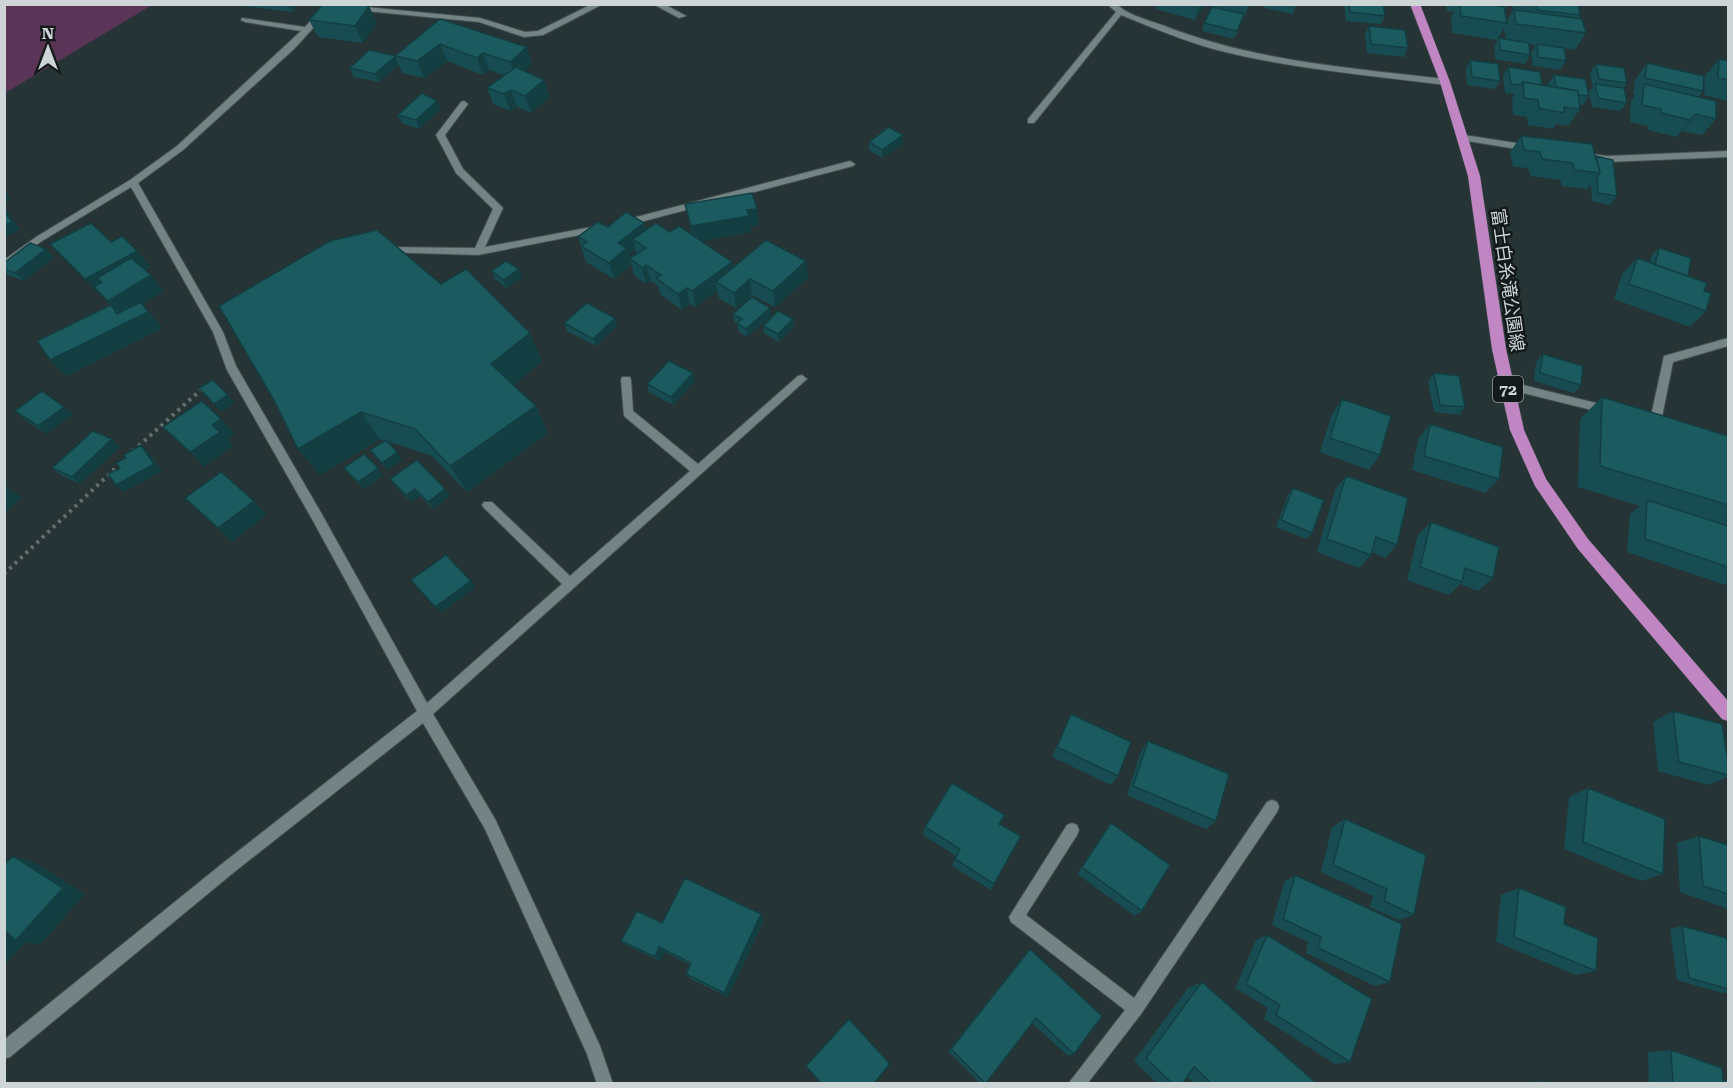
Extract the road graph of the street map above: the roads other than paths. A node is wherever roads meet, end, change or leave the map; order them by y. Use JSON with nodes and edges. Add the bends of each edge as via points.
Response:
{"nodes":[{"id":1,"x":599,"y":4,"type":"edge"},
{"id":2,"x":657,"y":4,"type":"edge"},
{"id":3,"x":1110,"y":4,"type":"edge"},
{"id":4,"x":1415,"y":4,"type":"edge"},
{"id":5,"x":330,"y":5,"type":"edge"},
{"id":6,"x":1120,"y":12,"type":"junction"},
{"id":7,"x":682,"y":16,"type":"dead end"},
{"id":8,"x":245,"y":20,"type":"dead end"},
{"id":9,"x":307,"y":30,"type":"junction"},
{"id":10,"x":1445,"y":82,"type":"junction"},
{"id":11,"x":464,"y":104,"type":"dead end"},
{"id":12,"x":1031,"y":121,"type":"dead end"},
{"id":13,"x":1464,"y":138,"type":"junction"},
{"id":14,"x":1536,"y":149,"type":"edge"},
{"id":15,"x":1728,"y":154,"type":"edge"},
{"id":16,"x":1583,"y":156,"type":"edge"},
{"id":17,"x":850,"y":164,"type":"dead end"},
{"id":18,"x":133,"y":182,"type":"junction"},
{"id":19,"x":377,"y":251,"type":"edge"},
{"id":20,"x":478,"y":252,"type":"junction"},
{"id":21,"x":4,"y":265,"type":"edge"},
{"id":22,"x":1728,"y":342,"type":"edge"},
{"id":23,"x":802,"y":379,"type":"dead end"},
{"id":24,"x":626,"y":380,"type":"dead end"},
{"id":25,"x":1507,"y":385,"type":"junction"},
{"id":26,"x":698,"y":471,"type":"junction"},
{"id":27,"x":488,"y":505,"type":"dead end"},
{"id":28,"x":570,"y":584,"type":"junction"},
{"id":29,"x":425,"y":713,"type":"junction"},
{"id":30,"x":1728,"y":713,"type":"edge"},
{"id":31,"x":1272,"y":807,"type":"dead end"},
{"id":32,"x":1072,"y":830,"type":"dead end"},
{"id":33,"x":1136,"y":1009,"type":"junction"},
{"id":34,"x":4,"y":1051,"type":"edge"},
{"id":35,"x":604,"y":1083,"type":"edge"},
{"id":36,"x":1076,"y":1083,"type":"edge"}],
"edges":[{"from":1,"to":5,"type":"street","via":[[540,33],[524,35],[480,20]]},
{"from":2,"to":7,"type":"street"},
{"from":3,"to":6,"type":"street"},
{"from":4,"to":10,"type":"main road","name":"富士白糸滝公園線","number":"72"},
{"from":5,"to":9,"type":"street"},
{"from":6,"to":10,"type":"street","via":[[1234,52]]},
{"from":6,"to":12,"type":"street"},
{"from":8,"to":9,"type":"street"},
{"from":9,"to":18,"type":"street","via":[[180,148]]},
{"from":10,"to":13,"type":"main road","name":"富士白糸滝公園線","number":"72"},
{"from":11,"to":20,"type":"street","via":[[440,135],[459,171],[498,208]]},
{"from":13,"to":14,"type":"street"},
{"from":13,"to":25,"type":"main road","name":"富士白糸滝公園線","number":"72","via":[[1479,199]]},
{"from":15,"to":16,"type":"street","via":[[1607,159]]},
{"from":17,"to":20,"type":"street","via":[[624,223]]},
{"from":18,"to":21,"type":"street"},
{"from":18,"to":29,"type":"street","via":[[223,329],[231,367]]},
{"from":19,"to":20,"type":"street"},
{"from":22,"to":25,"type":"street","via":[[1668,359],[1655,422]]},
{"from":23,"to":26,"type":"street"},
{"from":24,"to":26,"type":"street","via":[[628,413]]},
{"from":25,"to":30,"type":"main road","name":"富士白糸滝公園線","number":"72","via":[[1517,430],[1540,482],[1583,544]]},
{"from":26,"to":28,"type":"street"},
{"from":27,"to":28,"type":"street"},
{"from":28,"to":29,"type":"street"},
{"from":29,"to":34,"type":"street"},
{"from":29,"to":35,"type":"street","via":[[490,824],[594,1052]]},
{"from":31,"to":33,"type":"street"},
{"from":32,"to":33,"type":"street","via":[[1016,917]]},
{"from":33,"to":36,"type":"street"}]}
